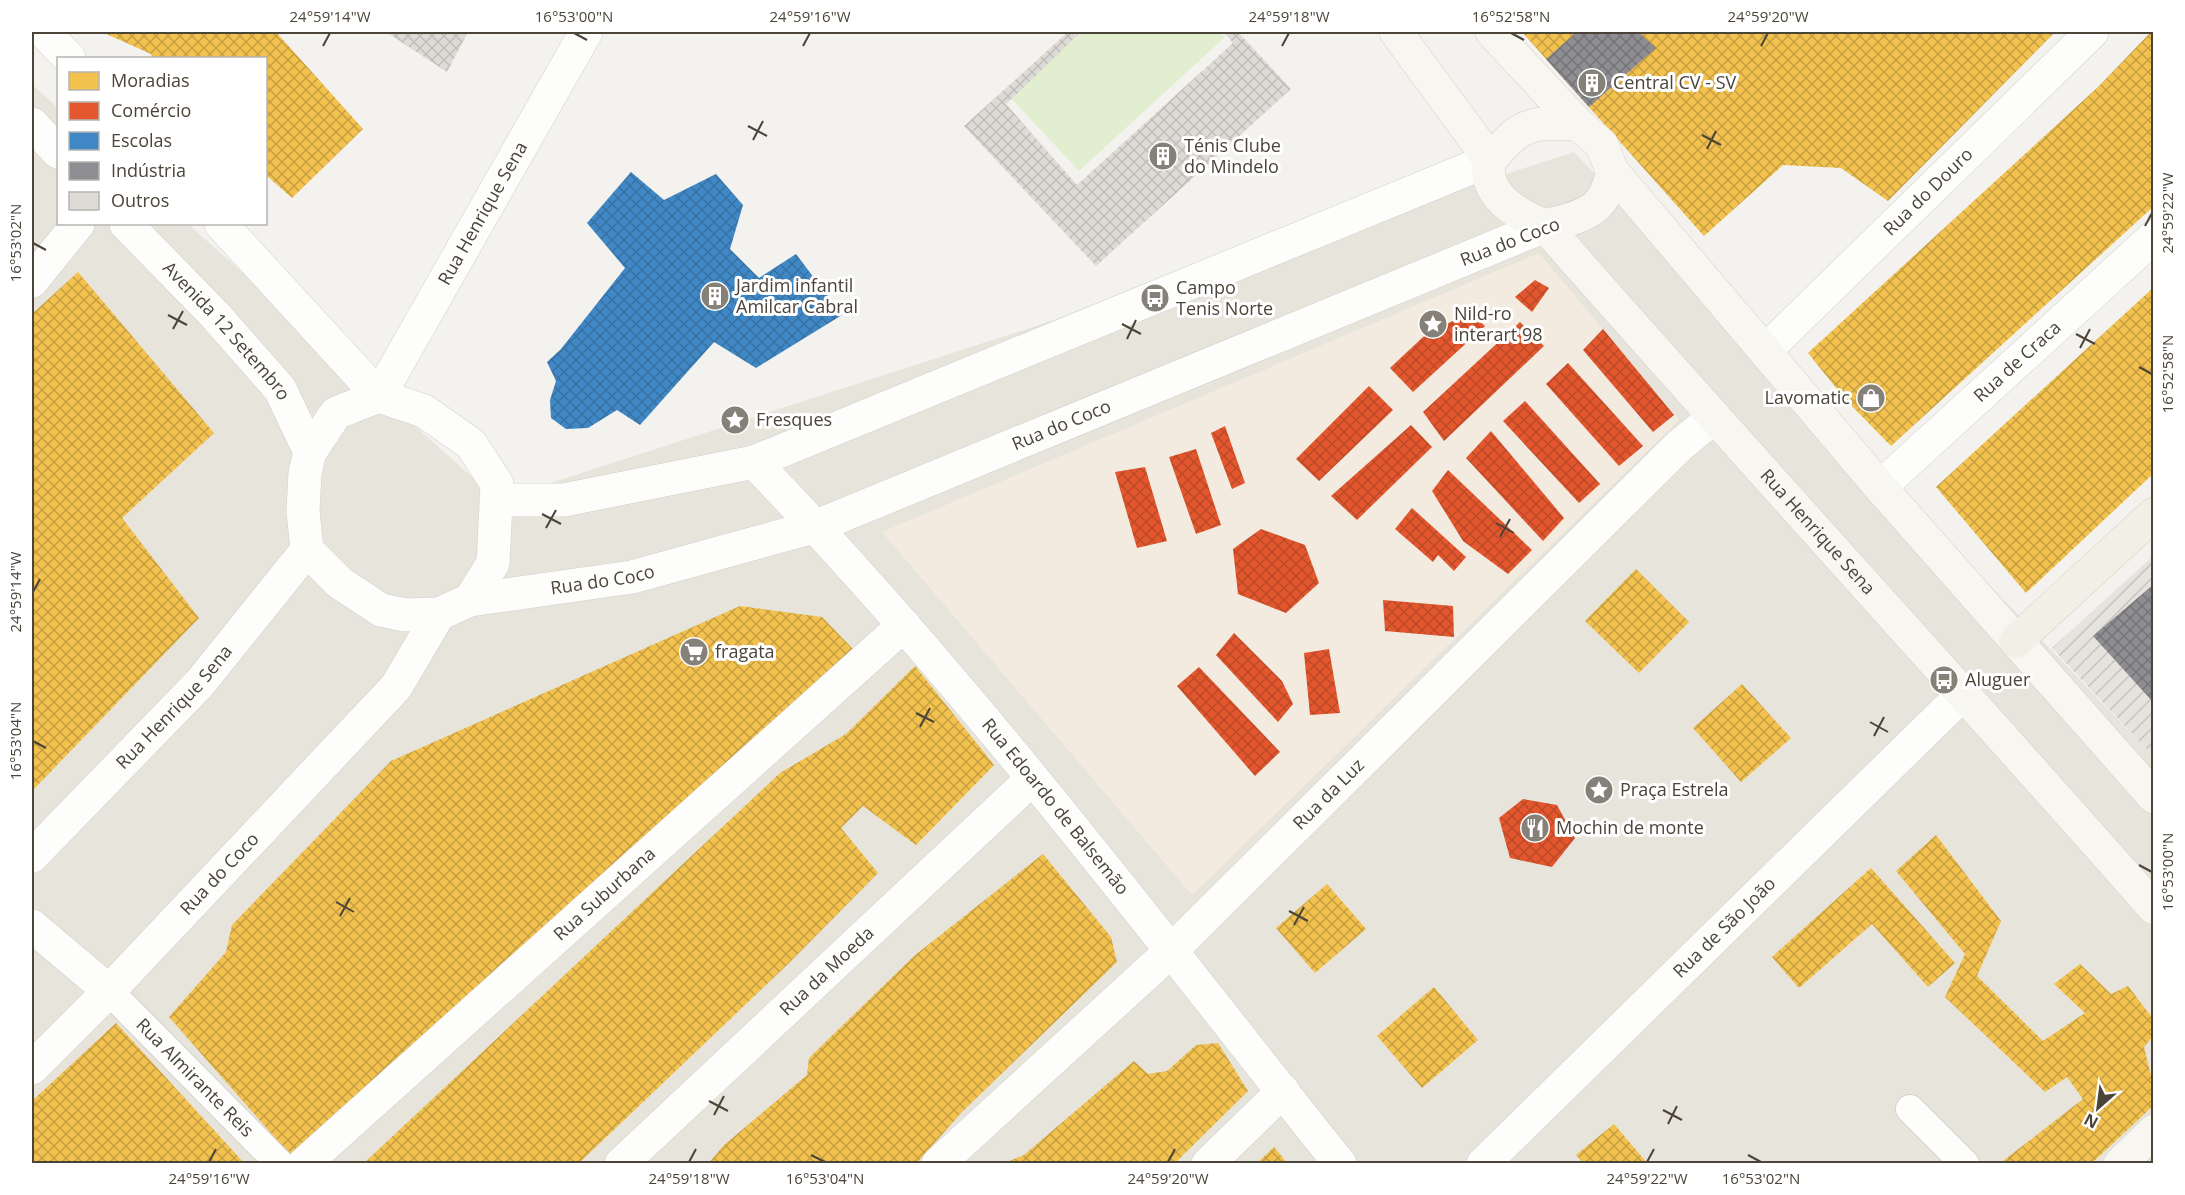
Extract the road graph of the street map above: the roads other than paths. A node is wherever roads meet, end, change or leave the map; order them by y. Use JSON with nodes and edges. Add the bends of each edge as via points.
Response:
{"nodes":[{"id":1,"x":44,"y":32,"type":"edge"},
{"id":2,"x":586,"y":32,"type":"edge"},
{"id":3,"x":1396,"y":32,"type":"edge"},
{"id":4,"x":1492,"y":32,"type":"edge"},
{"id":5,"x":2092,"y":32,"type":"edge"},
{"id":6,"x":68,"y":57,"type":"edge"},
{"id":7,"x":32,"y":124,"type":"edge"},
{"id":8,"x":1578,"y":124,"type":"junction"},
{"id":9,"x":57,"y":152,"type":"edge"},
{"id":10,"x":1490,"y":160,"type":"junction"},
{"id":11,"x":1612,"y":171,"type":"junction"},
{"id":12,"x":77,"y":225,"type":"edge"},
{"id":13,"x":127,"y":225,"type":"edge"},
{"id":14,"x":222,"y":225,"type":"edge"},
{"id":15,"x":1545,"y":226,"type":"junction"},
{"id":16,"x":2154,"y":237,"type":"edge"},
{"id":17,"x":32,"y":281,"type":"edge"},
{"id":18,"x":1765,"y":351,"type":"junction"},
{"id":19,"x":380,"y":396,"type":"junction"},
{"id":20,"x":1713,"y":418,"type":"junction"},
{"id":21,"x":310,"y":452,"type":"junction"},
{"id":22,"x":754,"y":462,"type":"junction"},
{"id":23,"x":1880,"y":487,"type":"junction"},
{"id":24,"x":498,"y":500,"type":"junction"},
{"id":25,"x":2154,"y":514,"type":"edge"},
{"id":26,"x":817,"y":526,"type":"junction"},
{"id":27,"x":307,"y":550,"type":"junction"},
{"id":28,"x":470,"y":600,"type":"junction"},
{"id":29,"x":439,"y":614,"type":"junction"},
{"id":30,"x":904,"y":625,"type":"junction"},
{"id":31,"x":2016,"y":641,"type":"junction"},
{"id":32,"x":1964,"y":693,"type":"junction"},
{"id":33,"x":1032,"y":779,"type":"junction"},
{"id":34,"x":2154,"y":797,"type":"edge"},
{"id":35,"x":32,"y":855,"type":"edge"},
{"id":36,"x":2154,"y":908,"type":"edge"},
{"id":37,"x":32,"y":926,"type":"edge"},
{"id":38,"x":1171,"y":951,"type":"junction"},
{"id":39,"x":109,"y":992,"type":"junction"},
{"id":40,"x":32,"y":1068,"type":"edge"},
{"id":41,"x":1282,"y":1091,"type":"junction"},
{"id":42,"x":1910,"y":1109,"type":"dead end"},
{"id":43,"x":2154,"y":1131,"type":"edge"},
{"id":44,"x":280,"y":1164,"type":"edge"},
{"id":45,"x":304,"y":1164,"type":"edge"},
{"id":46,"x":621,"y":1164,"type":"edge"},
{"id":47,"x":938,"y":1164,"type":"edge"},
{"id":48,"x":1208,"y":1164,"type":"edge"},
{"id":49,"x":1340,"y":1164,"type":"edge"},
{"id":50,"x":1483,"y":1164,"type":"edge"},
{"id":51,"x":1965,"y":1164,"type":"edge"},
{"id":52,"x":2120,"y":1164,"type":"edge"}],
"edges":[{"from":1,"to":6,"type":"street"},
{"from":2,"to":19,"type":"street","name":"Rua Henrique Sena"},
{"from":3,"to":10,"type":"main road"},
{"from":4,"to":8,"type":"main road"},
{"from":5,"to":18,"type":"street","name":"Rua do Douro"},
{"from":7,"to":9,"type":"street"},
{"from":8,"to":10,"type":"main road","via":[[1537,123],[1509,138]]},
{"from":8,"to":11,"type":"main road","via":[[1602,145]]},
{"from":10,"to":15,"type":"main road","name":"Rua Henrique Sena","via":[[1489,180],[1500,195],[1518,214]]},
{"from":10,"to":22,"type":"street"},
{"from":11,"to":15,"type":"main road","name":"Rua do Coco","via":[[1609,190],[1599,206]]},
{"from":11,"to":18,"type":"main road"},
{"from":12,"to":17,"type":"street"},
{"from":13,"to":21,"type":"street","name":"Avenida 12 Setembro","via":[[280,389]]},
{"from":14,"to":19,"type":"street"},
{"from":15,"to":20,"type":"main road","name":"Rua Henrique Sena"},
{"from":15,"to":26,"type":"street","name":"Rua do Coco"},
{"from":16,"to":23,"type":"street","name":"Rua de Craca"},
{"from":18,"to":23,"type":"main road"},
{"from":19,"to":21,"type":"street","via":[[336,412]]},
{"from":19,"to":24,"type":"street","via":[[424,411],[471,444],[497,484]]},
{"from":20,"to":32,"type":"main road","name":"Rua Henrique Sena"},
{"from":20,"to":38,"type":"street","name":"Rua da Luz","via":[[1671,454]]},
{"from":21,"to":27,"type":"street","via":[[303,511]]},
{"from":22,"to":24,"type":"street","via":[[564,500]]},
{"from":22,"to":26,"type":"street","name":"Rua Edoardo de Balsemão"},
{"from":23,"to":31,"type":"main road"},
{"from":24,"to":28,"type":"street","via":[[493,563]]},
{"from":25,"to":31,"type":"main road"},
{"from":26,"to":28,"type":"street","name":"Rua do Coco","via":[[632,577]]},
{"from":26,"to":30,"type":"street","name":"Rua Edoardo de Balsemão"},
{"from":27,"to":29,"type":"street","via":[[340,583],[381,610],[405,615]]},
{"from":27,"to":35,"type":"street","name":"Rua Henrique Sena","via":[[200,683]]},
{"from":28,"to":29,"type":"street"},
{"from":29,"to":39,"type":"street","name":"Rua do Coco","via":[[396,687]]},
{"from":30,"to":33,"type":"street","name":"Rua Edoardo de Balsemão"},
{"from":30,"to":45,"type":"street","name":"Rua Suburbana"},
{"from":31,"to":34,"type":"main road"},
{"from":32,"to":36,"type":"main road","name":"Rua Henrique Sena"},
{"from":32,"to":50,"type":"street","name":"Rua de São João"},
{"from":33,"to":38,"type":"street","name":"Rua Edoardo de Balsemão"},
{"from":33,"to":46,"type":"street","name":"Rua da Moeda"},
{"from":37,"to":39,"type":"street"},
{"from":38,"to":41,"type":"street","name":"Rua Edoardo de Balsemão"},
{"from":38,"to":47,"type":"street","name":"Rua da Luz"},
{"from":39,"to":40,"type":"street","name":"Rua do Coco"},
{"from":39,"to":44,"type":"lane","name":"Rua Almirante Reis"},
{"from":41,"to":48,"type":"street"},
{"from":41,"to":49,"type":"street","name":"Rua Edoardo de Balsemão"},
{"from":42,"to":51,"type":"lane"},
{"from":43,"to":52,"type":"main road"}]}
